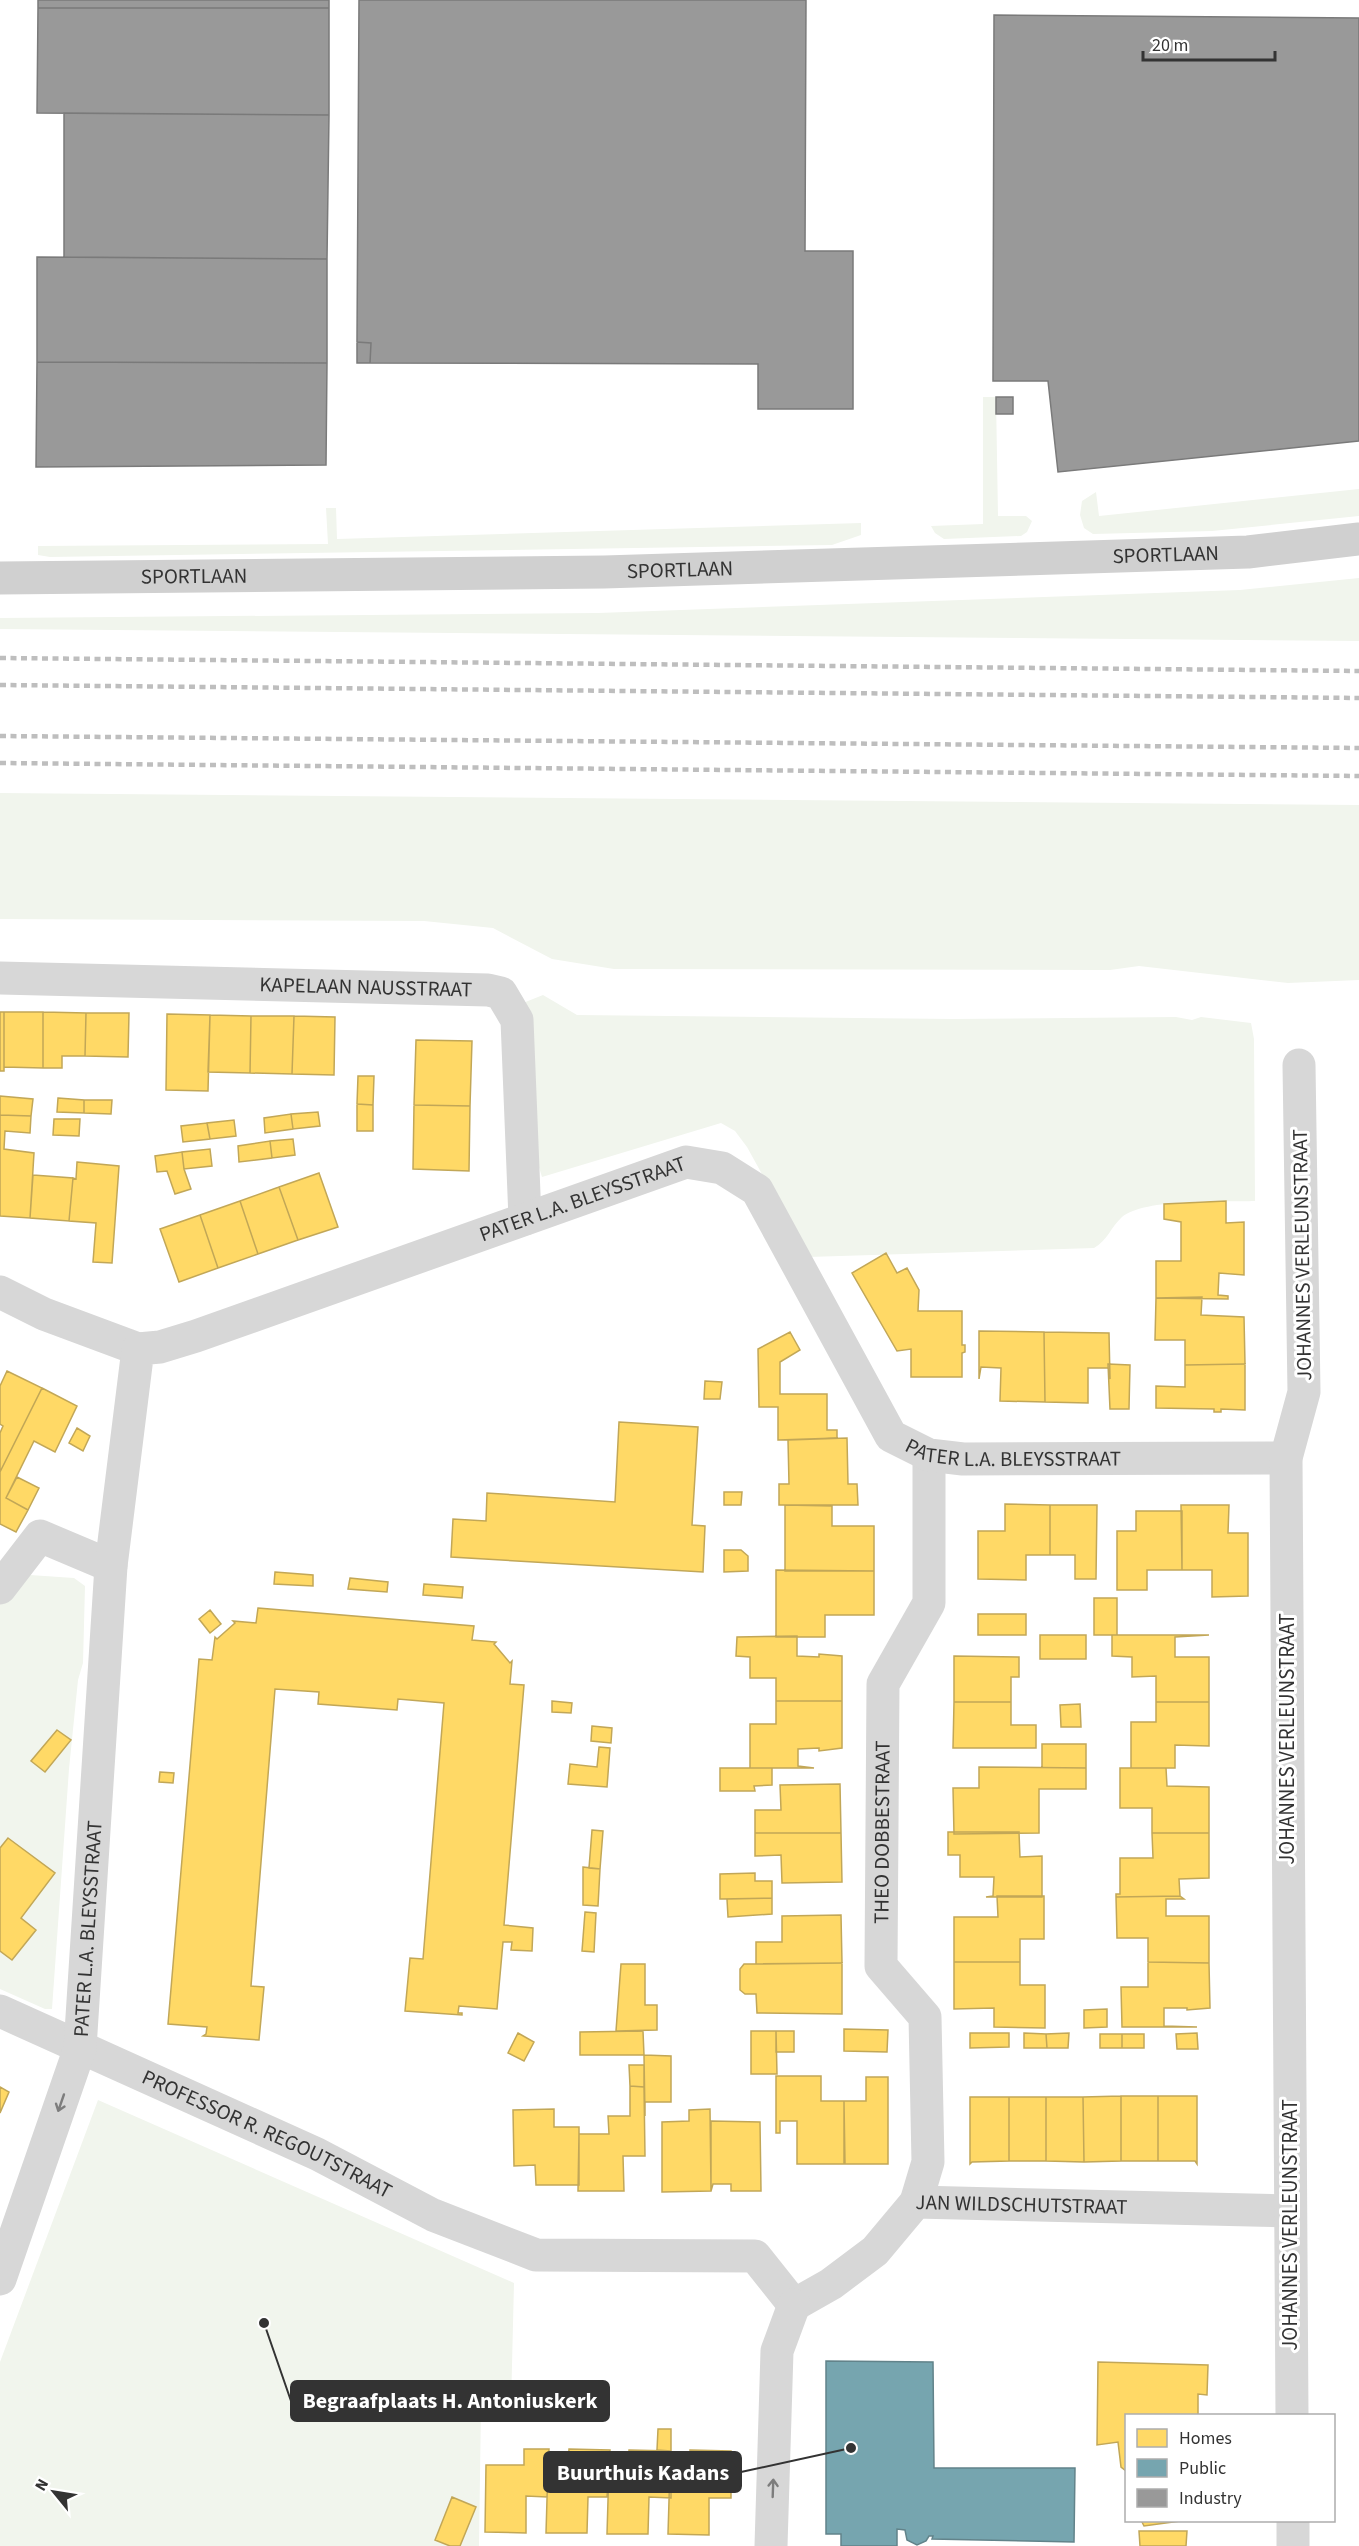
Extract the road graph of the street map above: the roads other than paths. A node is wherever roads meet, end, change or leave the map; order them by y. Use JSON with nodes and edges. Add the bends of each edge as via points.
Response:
{"nodes":[{"id":1,"x":1359,"y":539,"type":"edge"},
{"id":2,"x":0,"y":578,"type":"edge"},
{"id":3,"x":0,"y":978,"type":"edge"},
{"id":4,"x":1299,"y":1065,"type":"dead end"},
{"id":5,"x":525,"y":1219,"type":"junction"},
{"id":6,"x":0,"y":1292,"type":"edge"},
{"id":7,"x":138,"y":1349,"type":"junction"},
{"id":8,"x":929,"y":1455,"type":"junction"},
{"id":9,"x":1286,"y":1458,"type":"junction"},
{"id":10,"x":111,"y":1566,"type":"junction"},
{"id":11,"x":0,"y":1588,"type":"edge"},
{"id":12,"x":0,"y":2011,"type":"edge"},
{"id":13,"x":80,"y":2048,"type":"junction"},
{"id":14,"x":916,"y":2202,"type":"junction"},
{"id":15,"x":1290,"y":2211,"type":"junction"},
{"id":16,"x":0,"y":2279,"type":"edge"},
{"id":17,"x":794,"y":2305,"type":"junction"},
{"id":18,"x":1292,"y":2414,"type":"edge"},
{"id":19,"x":1293,"y":2522,"type":"edge"},
{"id":20,"x":771,"y":2546,"type":"edge"},
{"id":21,"x":1293,"y":2546,"type":"edge"}],
"edges":[{"from":1,"to":2,"type":"street","name":"SPORTLAAN","via":[[1248,552],[616,572]]},
{"from":3,"to":5,"type":"street","name":"KAPELAAN NAUSSTRAAT","via":[[501,993],[517,1020]]},
{"from":4,"to":9,"type":"street","name":"JOHANNES VERLEUNSTRAAT","via":[[1304,1392]]},
{"from":5,"to":7,"type":"street","name":"PATER L.A. BLEYSSTRAAT","via":[[196,1335],[160,1347]]},
{"from":5,"to":8,"type":"street","name":"PATER L.A. BLEYSSTRAAT","via":[[686,1162],[722,1168],[757,1190],[891,1436]]},
{"from":6,"to":7,"type":"street","via":[[44,1314]]},
{"from":7,"to":10,"type":"street","name":"PATER L.A. BLEYSSTRAAT"},
{"from":8,"to":9,"type":"street","name":"PATER L.A. BLEYSSTRAAT","via":[[963,1459]]},
{"from":8,"to":14,"type":"street","name":"THEO DOBBESTRAAT","via":[[929,1603],[883,1684],[881,1966],[925,2017],[928,2162]]},
{"from":9,"to":15,"type":"street","name":"JOHANNES VERLEUNSTRAAT"},
{"from":10,"to":11,"type":"street","via":[[40,1536]]},
{"from":10,"to":13,"type":"street","name":"PATER L.A. BLEYSSTRAAT"},
{"from":12,"to":13,"type":"street","name":"PROFESSOR R. REGOUTSTRAAT"},
{"from":13,"to":16,"type":"street","name":"PATER L.A. BLEYSSTRAAT","one_way":true},
{"from":13,"to":17,"type":"street","name":"PROFESSOR R. REGOUTSTRAAT","via":[[317,2154],[434,2215],[536,2255],[755,2256]]},
{"from":14,"to":15,"type":"street","name":"JAN WILDSCHUTSTRAAT"},
{"from":14,"to":17,"type":"street","name":"JAN WILDSCHUTSTRAAT","via":[[875,2251],[831,2284]]},
{"from":15,"to":18,"type":"street","name":"JOHANNES VERLEUNSTRAAT"},
{"from":20,"to":17,"type":"street","one_way":true,"via":[[777,2350]]},
{"from":19,"to":21,"type":"street"}]}
